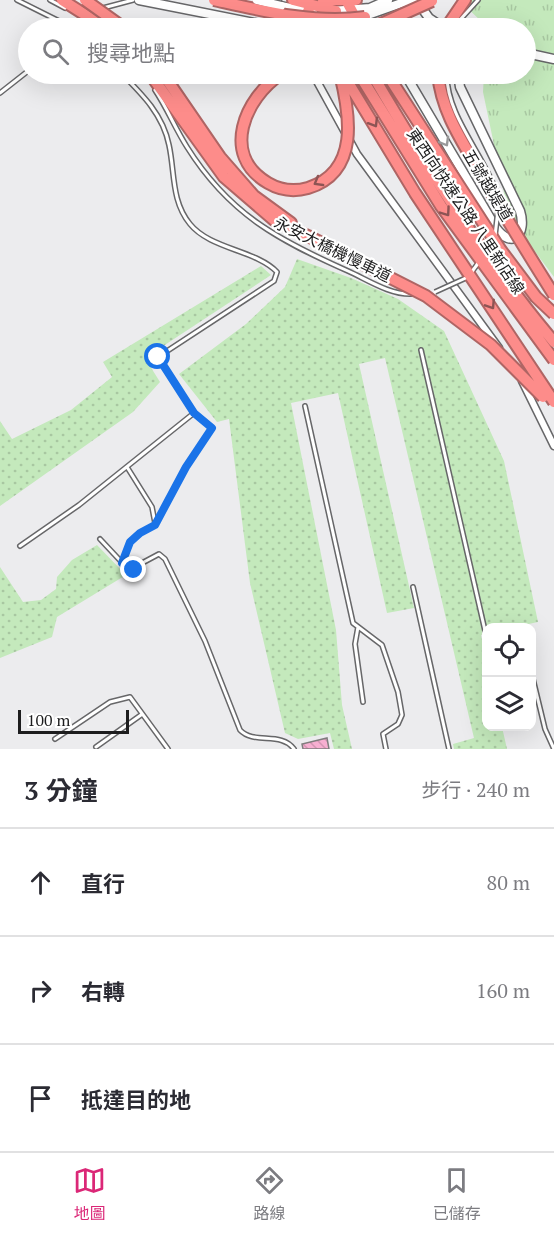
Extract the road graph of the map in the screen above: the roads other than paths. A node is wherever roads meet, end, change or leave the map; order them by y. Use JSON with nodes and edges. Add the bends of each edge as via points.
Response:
{"nodes":[{"id":1,"x":16,"y":0,"type":"edge"},
{"id":2,"x":50,"y":0,"type":"edge"},
{"id":3,"x":62,"y":0,"type":"edge"},
{"id":4,"x":85,"y":0,"type":"edge"},
{"id":5,"x":133,"y":0,"type":"edge"},
{"id":6,"x":139,"y":0,"type":"edge"},
{"id":7,"x":214,"y":0,"type":"edge"},
{"id":8,"x":257,"y":0,"type":"edge"},
{"id":9,"x":292,"y":0,"type":"edge"},
{"id":10,"x":302,"y":0,"type":"edge"},
{"id":11,"x":321,"y":0,"type":"edge"},
{"id":12,"x":331,"y":0,"type":"edge"},
{"id":13,"x":346,"y":0,"type":"edge"},
{"id":14,"x":357,"y":0,"type":"edge"},
{"id":15,"x":388,"y":0,"type":"edge"},
{"id":16,"x":410,"y":0,"type":"edge"},
{"id":17,"x":416,"y":0,"type":"edge"},
{"id":18,"x":434,"y":0,"type":"edge"},
{"id":19,"x":465,"y":0,"type":"edge"},
{"id":20,"x":478,"y":0,"type":"edge"},
{"id":21,"x":279,"y":3,"type":"edge"},
{"id":22,"x":336,"y":11,"type":"junction"},
{"id":23,"x":86,"y":17,"type":"junction"},
{"id":24,"x":53,"y":18,"type":"edge"},
{"id":25,"x":110,"y":18,"type":"edge"},
{"id":26,"x":230,"y":18,"type":"edge"},
{"id":27,"x":286,"y":18,"type":"edge"},
{"id":28,"x":308,"y":18,"type":"edge"},
{"id":29,"x":312,"y":18,"type":"edge"},
{"id":30,"x":329,"y":18,"type":"edge"},
{"id":31,"x":338,"y":18,"type":"edge"},
{"id":32,"x":341,"y":18,"type":"edge"},
{"id":33,"x":359,"y":18,"type":"edge"},
{"id":34,"x":373,"y":18,"type":"edge"},
{"id":35,"x":394,"y":18,"type":"edge"},
{"id":36,"x":429,"y":18,"type":"edge"},
{"id":37,"x":451,"y":18,"type":"edge"},
{"id":38,"x":462,"y":18,"type":"edge"},
{"id":39,"x":536,"y":55,"type":"edge"},
{"id":40,"x":554,"y":59,"type":"edge"},
{"id":41,"x":18,"y":79,"type":"edge"},
{"id":42,"x":132,"y":84,"type":"edge"},
{"id":43,"x":151,"y":84,"type":"edge"},
{"id":44,"x":157,"y":84,"type":"edge"},
{"id":45,"x":170,"y":84,"type":"edge"},
{"id":46,"x":270,"y":84,"type":"edge"},
{"id":47,"x":318,"y":84,"type":"edge"},
{"id":48,"x":343,"y":84,"type":"edge"},
{"id":49,"x":347,"y":84,"type":"edge"},
{"id":50,"x":365,"y":84,"type":"edge"},
{"id":51,"x":378,"y":84,"type":"edge"},
{"id":52,"x":393,"y":84,"type":"edge"},
{"id":53,"x":411,"y":84,"type":"edge"},
{"id":54,"x":439,"y":84,"type":"edge"},
{"id":55,"x":448,"y":84,"type":"edge"},
{"id":56,"x":460,"y":84,"type":"edge"},
{"id":57,"x":0,"y":93,"type":"edge"},
{"id":58,"x":308,"y":236,"type":"junction"},
{"id":59,"x":554,"y":295,"type":"edge"},
{"id":60,"x":554,"y":314,"type":"edge"},
{"id":61,"x":554,"y":342,"type":"edge"},
{"id":62,"x":421,"y":350,"type":"dead end"},
{"id":63,"x":554,"y":360,"type":"edge"},
{"id":64,"x":554,"y":402,"type":"edge"},
{"id":65,"x":305,"y":406,"type":"dead end"},
{"id":66,"x":554,"y":407,"type":"edge"},
{"id":67,"x":194,"y":413,"type":"junction"},
{"id":68,"x":554,"y":446,"type":"edge"},
{"id":69,"x":127,"y":466,"type":"junction"},
{"id":70,"x":155,"y":525,"type":"junction"},
{"id":71,"x":100,"y":539,"type":"dead end"},
{"id":72,"x":20,"y":546,"type":"dead end"},
{"id":73,"x":122,"y":563,"type":"junction"},
{"id":74,"x":413,"y":587,"type":"dead end"},
{"id":75,"x":483,"y":623,"type":"edge"},
{"id":76,"x":358,"y":627,"type":"junction"},
{"id":77,"x":532,"y":677,"type":"edge"},
{"id":78,"x":363,"y":702,"type":"dead end"},
{"id":79,"x":141,"y":715,"type":"junction"},
{"id":80,"x":55,"y":739,"type":"dead end"},
{"id":81,"x":96,"y":747,"type":"dead end"},
{"id":82,"x":167,"y":749,"type":"edge"},
{"id":83,"x":294,"y":749,"type":"edge"},
{"id":84,"x":386,"y":749,"type":"edge"},
{"id":85,"x":449,"y":749,"type":"edge"},
{"id":86,"x":554,"y":749,"type":"edge"}],
"edges":[{"from":1,"to":24,"type":"lane"},
{"from":2,"to":23,"type":"lane"},
{"from":3,"to":23,"type":"highway"},
{"from":4,"to":25,"type":"highway","bridge":true},
{"from":5,"to":23,"type":"lane","via":[[114,3]]},
{"from":6,"to":26,"type":"street"},
{"from":7,"to":28,"type":"highway","bridge":true},
{"from":8,"to":21,"type":"street","bridge":true},
{"from":9,"to":22,"type":"highway"},
{"from":10,"to":29,"type":"highway"},
{"from":11,"to":14,"type":"highway"},
{"from":11,"to":30,"type":"highway"},
{"from":12,"to":32,"type":"highway"},
{"from":13,"to":33,"type":"highway"},
{"from":15,"to":22,"type":"street","via":[[370,8]]},
{"from":16,"to":34,"type":"street"},
{"from":17,"to":36,"type":"street"},
{"from":18,"to":35,"type":"highway","bridge":true},
{"from":19,"to":37,"type":"highway"},
{"from":20,"to":38,"type":"lane"},
{"from":21,"to":22,"type":"street"},
{"from":21,"to":27,"type":"street"},
{"from":21,"to":31,"type":"street","bridge":true},
{"from":39,"to":40,"type":"street"},
{"from":41,"to":57,"type":"lane"},
{"from":42,"to":67,"type":"lane","via":[[159,117],[169,144],[177,200],[190,225],[277,272],[274,281],[158,357]]},
{"from":43,"to":55,"type":"lane","name":"永安大橋機慢車道","bridge":true,"via":[[204,172],[261,228],[300,250],[390,291],[405,294],[435,292],[468,277],[497,234],[499,197],[491,175],[450,103]]},
{"from":44,"to":58,"type":"highway","via":[[224,177],[274,220]]},
{"from":45,"to":58,"type":"highway","via":[[220,157],[254,196]]},
{"from":48,"to":46,"type":"highway","one_way":true,"bridge":true,"via":[[349,111],[345,153],[317,185],[299,190],[284,189],[258,176],[242,146],[245,113]]},
{"from":47,"to":68,"type":"street","via":[[357,154],[525,385]]},
{"from":49,"to":64,"type":"highway","one_way":true,"bridge":true},
{"from":50,"to":63,"type":"highway","name":"東西向快速公路 八里新店線","one_way":true,"bridge":true,"via":[[441,206]]},
{"from":51,"to":61,"type":"highway","name":"東西向快速公路 八里新店線","bridge":true,"via":[[450,198]]},
{"from":52,"to":60,"type":"highway","bridge":true,"via":[[500,249]]},
{"from":53,"to":56,"type":"street","name":"五號越堤道","one_way":true,"via":[[496,228],[513,239],[523,227],[520,211]]},
{"from":54,"to":59,"type":"highway","bridge":true,"via":[[442,103],[456,131]]},
{"from":58,"to":66,"type":"highway","bridge":true,"via":[[426,296],[491,345]]},
{"from":62,"to":75,"type":"lane"},
{"from":65,"to":76,"type":"lane","via":[[346,600]]},
{"from":67,"to":69,"type":"lane"},
{"from":67,"to":70,"type":"lane","via":[[212,428]]},
{"from":69,"to":70,"type":"lane","via":[[152,507]]},
{"from":69,"to":72,"type":"lane"},
{"from":70,"to":73,"type":"lane","via":[[130,542]]},
{"from":71,"to":73,"type":"lane"},
{"from":73,"to":83,"type":"lane","via":[[134,570],[159,554],[165,559],[205,641],[240,730],[248,736],[281,740]]},
{"from":74,"to":85,"type":"lane"},
{"from":76,"to":78,"type":"lane","via":[[355,644]]},
{"from":76,"to":84,"type":"lane","via":[[382,645],[398,692],[402,715],[398,724],[383,734]]},
{"from":77,"to":86,"type":"lane"},
{"from":79,"to":80,"type":"lane","via":[[130,697],[110,702]]},
{"from":79,"to":81,"type":"lane"},
{"from":79,"to":82,"type":"lane"}]}
